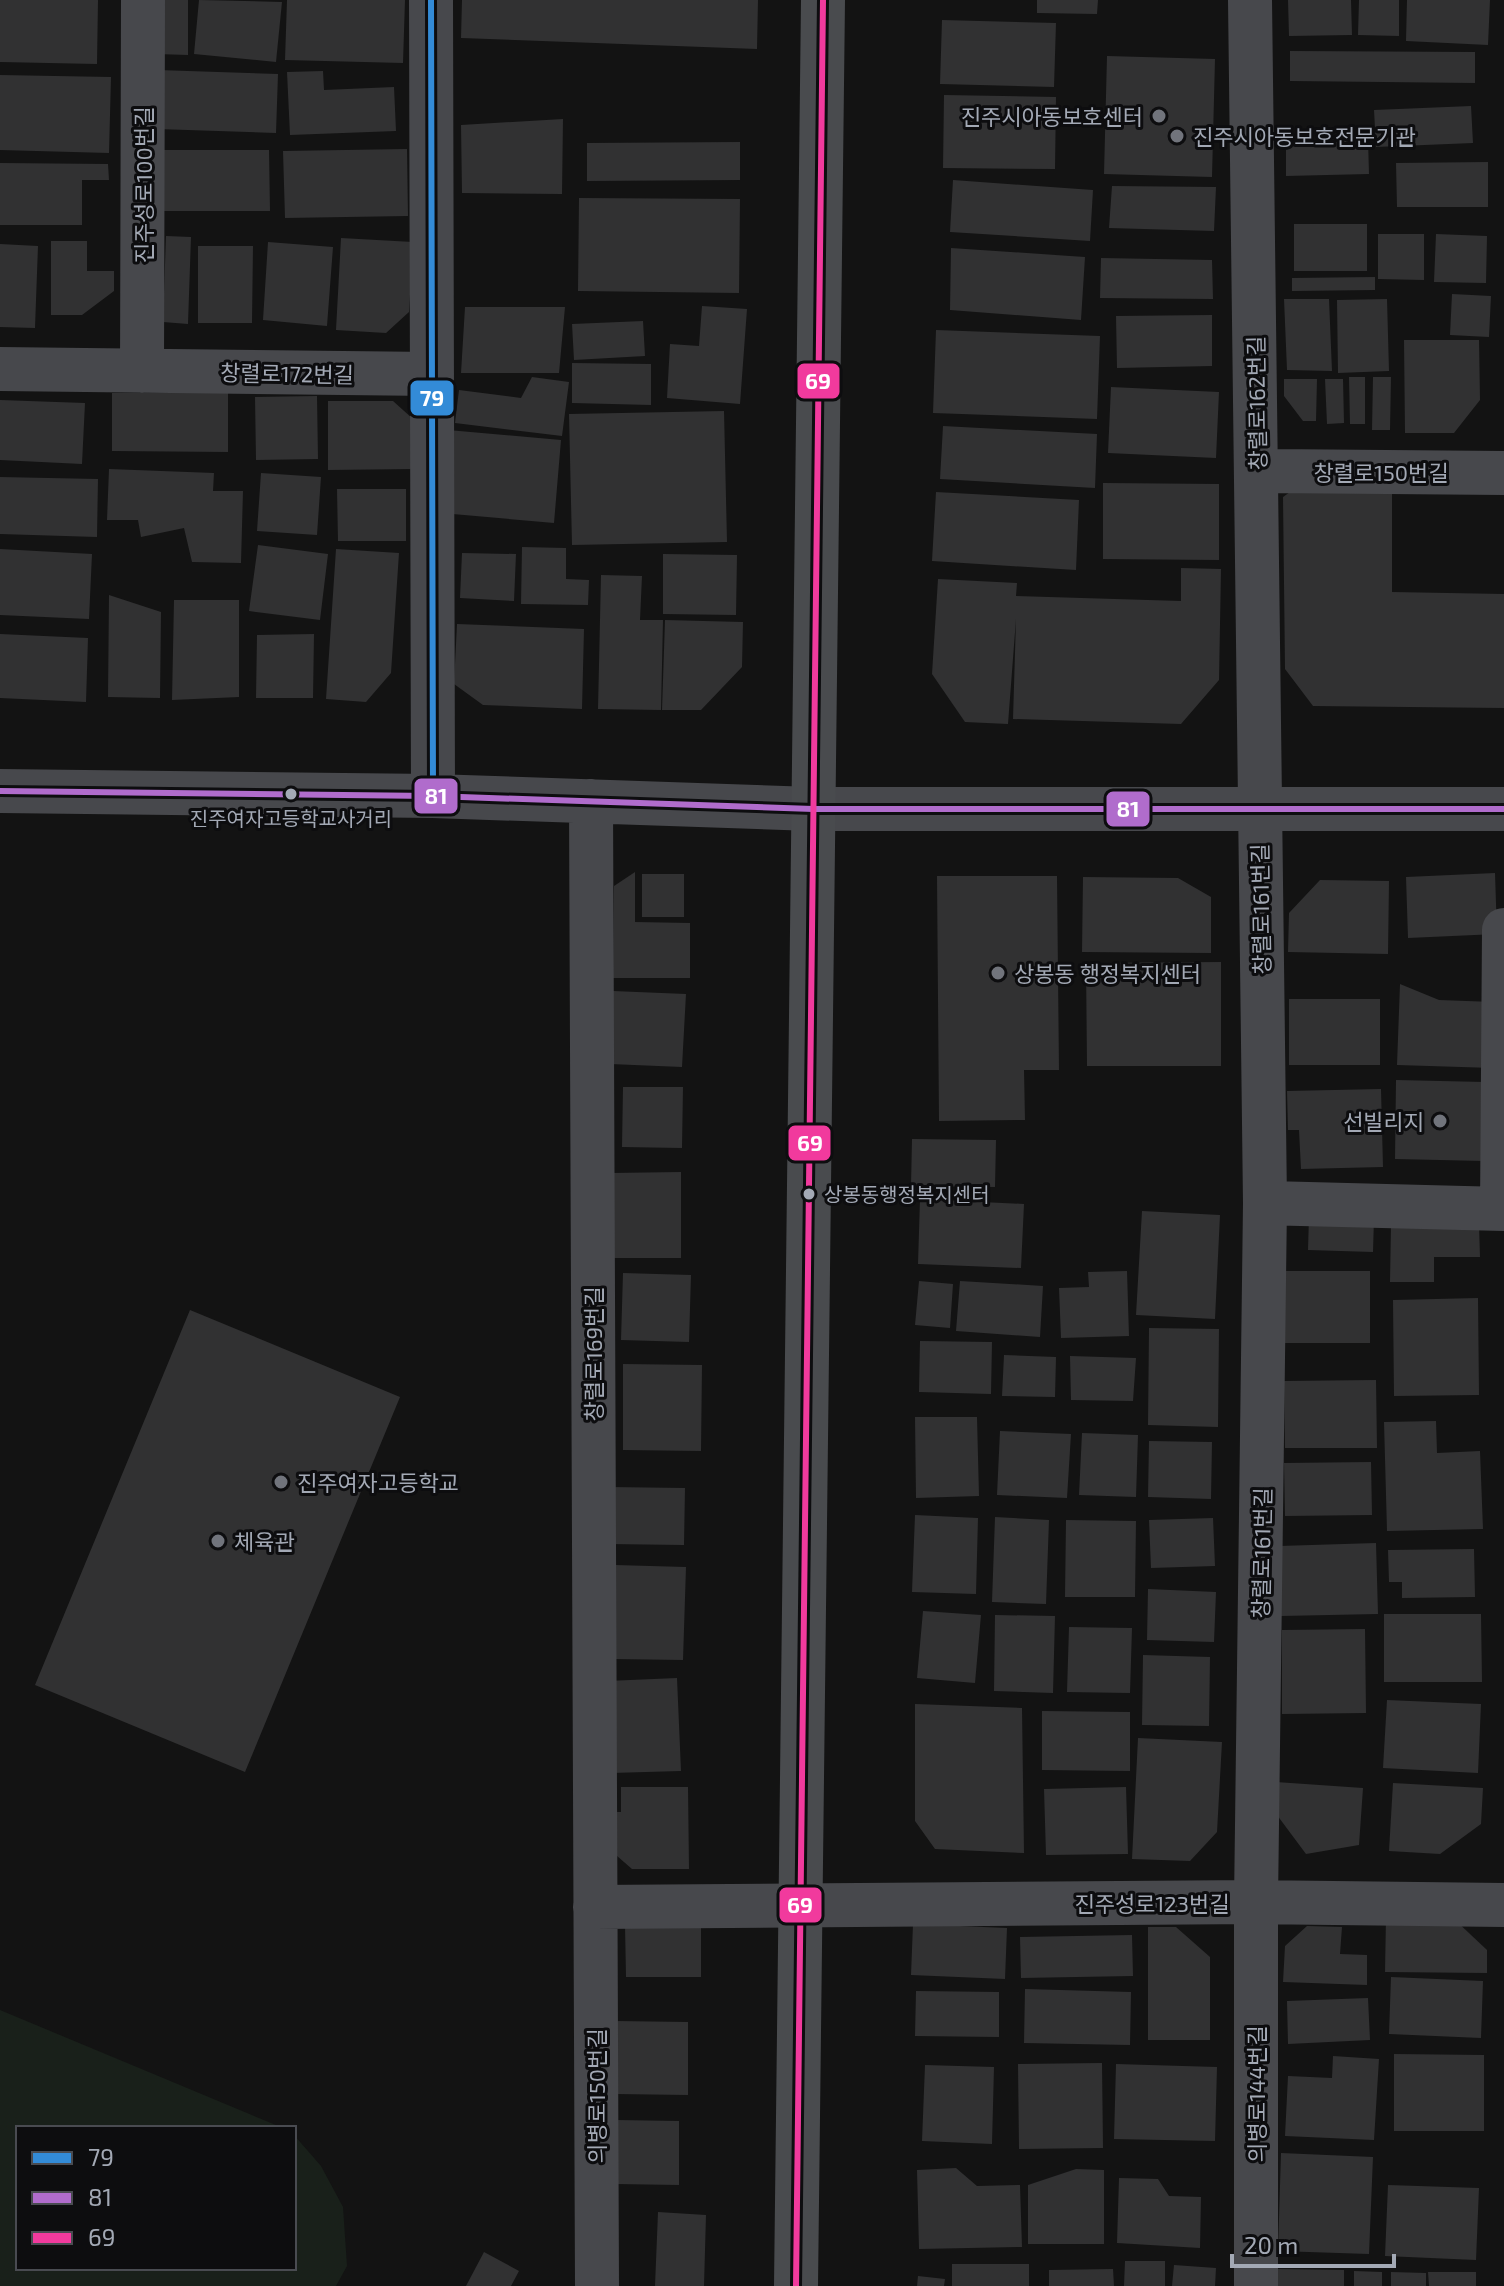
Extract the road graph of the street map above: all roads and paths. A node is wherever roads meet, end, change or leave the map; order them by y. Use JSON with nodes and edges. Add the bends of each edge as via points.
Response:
{"nodes":[{"id":1,"x":143,"y":0,"type":"edge"},
{"id":2,"x":431,"y":0,"type":"edge"},
{"id":3,"x":823,"y":0,"type":"edge"},
{"id":4,"x":1250,"y":0,"type":"edge"},
{"id":5,"x":0,"y":369,"type":"edge"},
{"id":6,"x":142,"y":371,"type":"junction"},
{"id":7,"x":432,"y":374,"type":"junction"},
{"id":8,"x":1257,"y":471,"type":"junction"},
{"id":9,"x":1504,"y":473,"type":"edge"},
{"id":10,"x":0,"y":791,"type":"edge"},
{"id":11,"x":433,"y":796,"type":"junction"},
{"id":12,"x":591,"y":801,"type":"junction"},
{"id":13,"x":1259,"y":807,"type":"junction"},
{"id":14,"x":813,"y":809,"type":"junction"},
{"id":15,"x":1504,"y":809,"type":"edge"},
{"id":16,"x":1504,"y":930,"type":"edge"},
{"id":17,"x":1265,"y":1203,"type":"junction"},
{"id":18,"x":1503,"y":1209,"type":"edge"},
{"id":19,"x":1256,"y":1902,"type":"junction"},
{"id":20,"x":1504,"y":1905,"type":"edge"},
{"id":21,"x":800,"y":1906,"type":"junction"},
{"id":22,"x":595,"y":1907,"type":"junction"},
{"id":23,"x":597,"y":2286,"type":"edge"},
{"id":24,"x":796,"y":2286,"type":"edge"},
{"id":25,"x":1256,"y":2286,"type":"edge"}],
"edges":[{"from":1,"to":6,"type":"street","name":"진주성로100번길"},
{"from":2,"to":7,"type":"street"},
{"from":3,"to":14,"type":"main road"},
{"from":4,"to":8,"type":"street","name":"창렬로162번길"},
{"from":5,"to":6,"type":"street","name":"창렬로172번길"},
{"from":6,"to":7,"type":"street","name":"창렬로172번길"},
{"from":7,"to":11,"type":"street"},
{"from":8,"to":9,"type":"street","name":"창렬로150번길"},
{"from":8,"to":13,"type":"street","name":"창렬로162번길"},
{"from":10,"to":11,"type":"street"},
{"from":11,"to":12,"type":"street"},
{"from":12,"to":14,"type":"street"},
{"from":12,"to":22,"type":"street","name":"창렬로169번길"},
{"from":13,"to":14,"type":"street"},
{"from":13,"to":15,"type":"street"},
{"from":13,"to":17,"type":"street","name":"창렬로161번길"},
{"from":14,"to":21,"type":"main road"},
{"from":16,"to":18,"type":"street"},
{"from":17,"to":18,"type":"street"},
{"from":17,"to":19,"type":"street","name":"창렬로161번길"},
{"from":19,"to":20,"type":"street","name":"진주성로123번길"},
{"from":19,"to":21,"type":"street","name":"진주성로123번길"},
{"from":19,"to":25,"type":"street","name":"의병로144번길"},
{"from":21,"to":22,"type":"street","name":"진주성로123번길"},
{"from":21,"to":24,"type":"main road"},
{"from":22,"to":23,"type":"street","name":"의병로150번길"}]}
